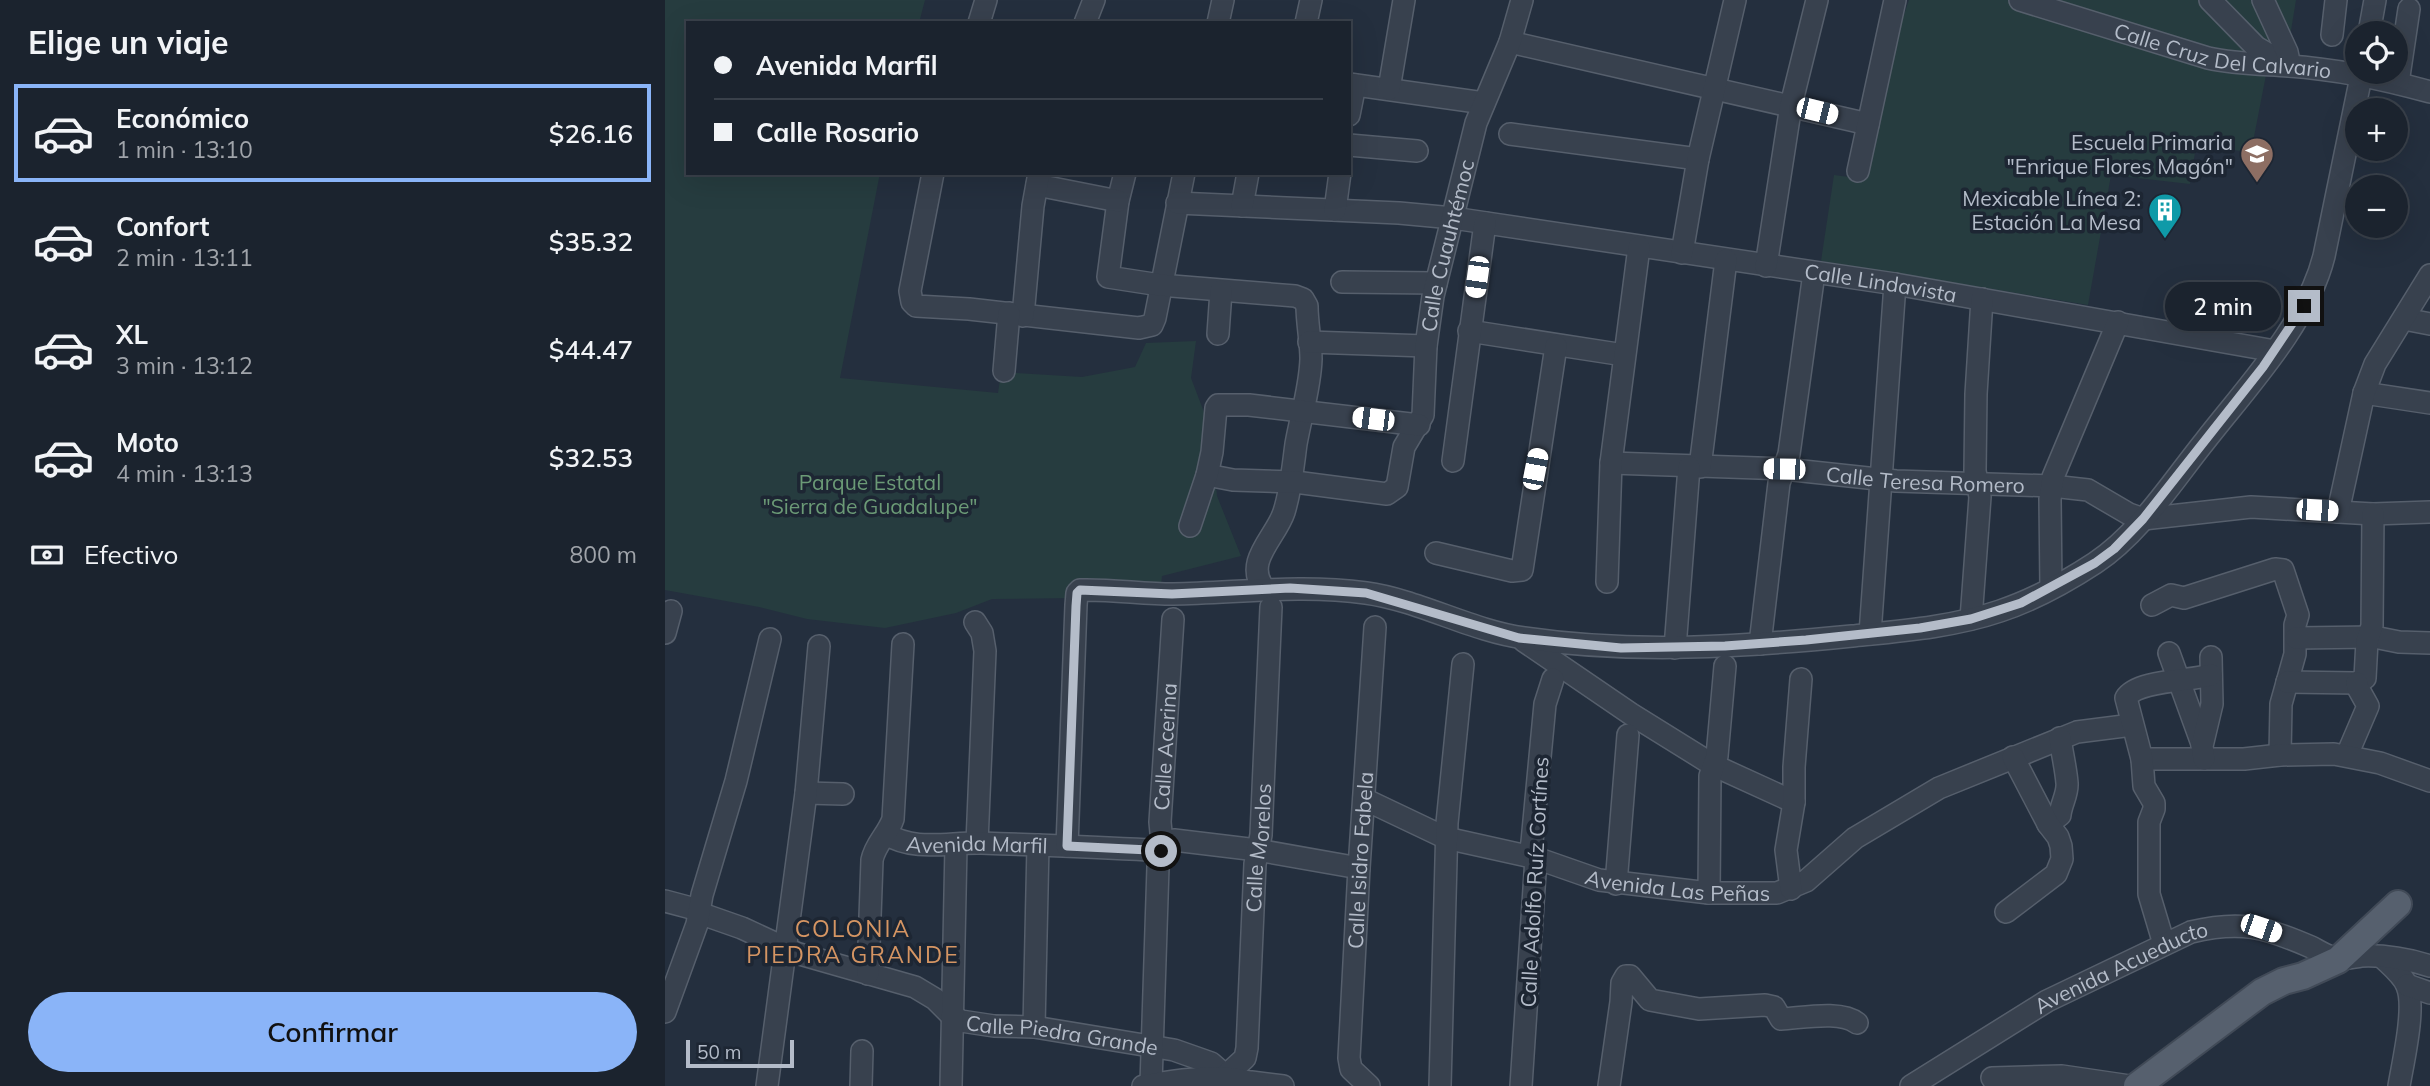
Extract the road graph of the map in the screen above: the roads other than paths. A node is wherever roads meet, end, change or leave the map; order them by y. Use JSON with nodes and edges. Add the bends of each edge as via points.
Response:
{"nodes":[{"id":1,"x":986,"y":0,"type":"edge"},
{"id":2,"x":1094,"y":0,"type":"edge"},
{"id":3,"x":1223,"y":0,"type":"edge"},
{"id":4,"x":1311,"y":0,"type":"edge"},
{"id":5,"x":1404,"y":0,"type":"edge"},
{"id":6,"x":1522,"y":0,"type":"edge"},
{"id":7,"x":1735,"y":0,"type":"edge"},
{"id":8,"x":1817,"y":0,"type":"edge"},
{"id":9,"x":1895,"y":0,"type":"edge"},
{"id":10,"x":2020,"y":0,"type":"edge"},
{"id":11,"x":2210,"y":0,"type":"edge"},
{"id":12,"x":2263,"y":0,"type":"edge"},
{"id":13,"x":2336,"y":0,"type":"edge"},
{"id":14,"x":2375,"y":0,"type":"edge"},
{"id":15,"x":2409,"y":9,"type":"dead end"},
{"id":16,"x":980,"y":21,"type":"edge"},
{"id":17,"x":1085,"y":21,"type":"edge"},
{"id":18,"x":1218,"y":21,"type":"edge"},
{"id":19,"x":1306,"y":21,"type":"edge"},
{"id":20,"x":2371,"y":21,"type":"edge"},
{"id":21,"x":2407,"y":21,"type":"edge"},
{"id":22,"x":2332,"y":35,"type":"dead end"},
{"id":23,"x":1510,"y":42,"type":"junction"},
{"id":24,"x":2290,"y":66,"type":"junction"},
{"id":25,"x":2345,"y":72,"type":"edge"},
{"id":26,"x":1352,"y":84,"type":"edge"},
{"id":27,"x":2359,"y":84,"type":"edge"},
{"id":28,"x":2402,"y":84,"type":"edge"},
{"id":29,"x":1714,"y":88,"type":"junction"},
{"id":30,"x":1389,"y":89,"type":"junction"},
{"id":31,"x":2430,"y":92,"type":"edge"},
{"id":32,"x":1484,"y":103,"type":"junction"},
{"id":33,"x":1791,"y":105,"type":"junction"},
{"id":34,"x":1868,"y":124,"type":"junction"},
{"id":35,"x":1510,"y":134,"type":"dead end"},
{"id":36,"x":1351,"y":145,"type":"edge"},
{"id":37,"x":1417,"y":151,"type":"dead end"},
{"id":38,"x":1698,"y":159,"type":"junction"},
{"id":39,"x":1858,"y":171,"type":"dead end"},
{"id":40,"x":933,"y":175,"type":"edge"},
{"id":41,"x":1124,"y":175,"type":"edge"},
{"id":42,"x":1184,"y":175,"type":"edge"},
{"id":43,"x":1248,"y":175,"type":"edge"},
{"id":44,"x":1340,"y":175,"type":"edge"},
{"id":45,"x":1038,"y":179,"type":"edge"},
{"id":46,"x":1118,"y":201,"type":"junction"},
{"id":47,"x":1177,"y":203,"type":"junction"},
{"id":48,"x":1242,"y":206,"type":"junction"},
{"id":49,"x":1335,"y":210,"type":"junction"},
{"id":50,"x":1453,"y":218,"type":"junction"},
{"id":51,"x":1485,"y":223,"type":"junction"},
{"id":52,"x":1639,"y":247,"type":"junction"},
{"id":53,"x":1682,"y":253,"type":"junction"},
{"id":54,"x":1726,"y":260,"type":"junction"},
{"id":55,"x":1766,"y":266,"type":"junction"},
{"id":56,"x":1814,"y":273,"type":"junction"},
{"id":57,"x":2430,"y":275,"type":"edge"},
{"id":58,"x":1342,"y":282,"type":"dead end"},
{"id":59,"x":1436,"y":283,"type":"junction"},
{"id":60,"x":1895,"y":284,"type":"junction"},
{"id":61,"x":1160,"y":285,"type":"junction"},
{"id":62,"x":1221,"y":291,"type":"junction"},
{"id":63,"x":1982,"y":299,"type":"junction"},
{"id":64,"x":1016,"y":314,"type":"junction"},
{"id":65,"x":2404,"y":318,"type":"junction"},
{"id":66,"x":2118,"y":322,"type":"junction"},
{"id":67,"x":2430,"y":324,"type":"edge"},
{"id":68,"x":1469,"y":331,"type":"junction"},
{"id":69,"x":1218,"y":334,"type":"dead end"},
{"id":70,"x":1309,"y":342,"type":"junction"},
{"id":71,"x":1426,"y":346,"type":"junction"},
{"id":72,"x":1556,"y":346,"type":"junction"},
{"id":73,"x":2275,"y":351,"type":"junction"},
{"id":74,"x":1624,"y":355,"type":"junction"},
{"id":75,"x":1004,"y":371,"type":"dead end"},
{"id":76,"x":2364,"y":393,"type":"junction"},
{"id":77,"x":2430,"y":403,"type":"edge"},
{"id":78,"x":1304,"y":411,"type":"junction"},
{"id":79,"x":1419,"y":425,"type":"junction"},
{"id":80,"x":1453,"y":461,"type":"dead end"},
{"id":81,"x":1611,"y":463,"type":"junction"},
{"id":82,"x":1694,"y":467,"type":"junction"},
{"id":83,"x":1784,"y":469,"type":"junction"},
{"id":84,"x":1207,"y":475,"type":"junction"},
{"id":85,"x":1881,"y":480,"type":"junction"},
{"id":86,"x":1290,"y":482,"type":"junction"},
{"id":87,"x":1978,"y":484,"type":"junction"},
{"id":88,"x":2052,"y":486,"type":"junction"},
{"id":89,"x":2338,"y":512,"type":"junction"},
{"id":90,"x":2430,"y":512,"type":"edge"},
{"id":91,"x":2373,"y":514,"type":"junction"},
{"id":92,"x":2143,"y":519,"type":"junction"},
{"id":93,"x":1190,"y":526,"type":"dead end"},
{"id":94,"x":1436,"y":554,"type":"dead end"},
{"id":95,"x":1608,"y":583,"type":"dead end"},
{"id":96,"x":2051,"y":588,"type":"junction"},
{"id":97,"x":1268,"y":598,"type":"junction"},
{"id":98,"x":2152,"y":606,"type":"dead end"},
{"id":99,"x":671,"y":611,"type":"dead end"},
{"id":100,"x":1173,"y":619,"type":"dead end"},
{"id":101,"x":1971,"y":619,"type":"junction"},
{"id":102,"x":975,"y":622,"type":"dead end"},
{"id":103,"x":1375,"y":627,"type":"dead end"},
{"id":104,"x":665,"y":633,"type":"edge"},
{"id":105,"x":1870,"y":634,"type":"junction"},
{"id":106,"x":2369,"y":637,"type":"junction"},
{"id":107,"x":1519,"y":638,"type":"junction"},
{"id":108,"x":2296,"y":638,"type":"junction"},
{"id":109,"x":770,"y":639,"type":"dead end"},
{"id":110,"x":2430,"y":643,"type":"edge"},
{"id":111,"x":903,"y":644,"type":"dead end"},
{"id":112,"x":1760,"y":644,"type":"junction"},
{"id":113,"x":819,"y":646,"type":"dead end"},
{"id":114,"x":1675,"y":648,"type":"junction"},
{"id":115,"x":2169,"y":653,"type":"dead end"},
{"id":116,"x":1463,"y":664,"type":"dead end"},
{"id":117,"x":1725,"y":666,"type":"dead end"},
{"id":118,"x":1553,"y":679,"type":"dead end"},
{"id":119,"x":1801,"y":679,"type":"dead end"},
{"id":120,"x":2179,"y":680,"type":"junction"},
{"id":121,"x":2287,"y":682,"type":"junction"},
{"id":122,"x":2357,"y":682,"type":"junction"},
{"id":123,"x":2132,"y":725,"type":"junction"},
{"id":124,"x":1627,"y":735,"type":"dead end"},
{"id":125,"x":2060,"y":738,"type":"junction"},
{"id":126,"x":2203,"y":752,"type":"junction"},
{"id":127,"x":2280,"y":755,"type":"junction"},
{"id":128,"x":2350,"y":756,"type":"junction"},
{"id":129,"x":2013,"y":757,"type":"junction"},
{"id":130,"x":2142,"y":759,"type":"junction"},
{"id":131,"x":1713,"y":765,"type":"junction"},
{"id":132,"x":2430,"y":781,"type":"edge"},
{"id":133,"x":806,"y":793,"type":"junction"},
{"id":134,"x":843,"y":794,"type":"dead end"},
{"id":135,"x":1364,"y":799,"type":"junction"},
{"id":136,"x":1794,"y":802,"type":"junction"},
{"id":137,"x":2047,"y":824,"type":"junction"},
{"id":138,"x":885,"y":834,"type":"junction"},
{"id":139,"x":1446,"y":838,"type":"junction"},
{"id":140,"x":1162,"y":843,"type":"junction"},
{"id":141,"x":967,"y":844,"type":"junction"},
{"id":142,"x":1038,"y":845,"type":"junction"},
{"id":143,"x":1067,"y":846,"type":"junction"},
{"id":144,"x":1257,"y":850,"type":"junction"},
{"id":145,"x":1536,"y":858,"type":"junction"},
{"id":146,"x":1359,"y":868,"type":"junction"},
{"id":147,"x":1616,"y":884,"type":"junction"},
{"id":148,"x":1791,"y":889,"type":"junction"},
{"id":149,"x":1709,"y":893,"type":"junction"},
{"id":150,"x":665,"y":901,"type":"edge"},
{"id":151,"x":2398,"y":904,"type":"dead end"},
{"id":152,"x":700,"y":912,"type":"junction"},
{"id":153,"x":2006,"y":912,"type":"dead end"},
{"id":154,"x":2164,"y":944,"type":"junction"},
{"id":155,"x":784,"y":949,"type":"junction"},
{"id":156,"x":2382,"y":957,"type":"junction"},
{"id":157,"x":2338,"y":960,"type":"junction"},
{"id":158,"x":2430,"y":966,"type":"edge"},
{"id":159,"x":868,"y":974,"type":"junction"},
{"id":160,"x":2303,"y":976,"type":"junction"},
{"id":161,"x":2407,"y":985,"type":"junction"},
{"id":162,"x":2430,"y":993,"type":"edge"},
{"id":163,"x":665,"y":1012,"type":"edge"},
{"id":164,"x":951,"y":1015,"type":"junction"},
{"id":165,"x":1857,"y":1023,"type":"dead end"},
{"id":166,"x":1034,"y":1027,"type":"junction"},
{"id":167,"x":1150,"y":1046,"type":"junction"},
{"id":168,"x":862,"y":1051,"type":"dead end"},
{"id":169,"x":1992,"y":1078,"type":"dead end"},
{"id":170,"x":1222,"y":1083,"type":"edge"},
{"id":171,"x":1254,"y":1084,"type":"edge"},
{"id":172,"x":1147,"y":1085,"type":"edge"},
{"id":173,"x":767,"y":1086,"type":"edge"},
{"id":174,"x":861,"y":1086,"type":"edge"},
{"id":175,"x":951,"y":1086,"type":"edge"},
{"id":176,"x":1283,"y":1086,"type":"edge"},
{"id":177,"x":1369,"y":1086,"type":"edge"},
{"id":178,"x":1440,"y":1086,"type":"edge"},
{"id":179,"x":1521,"y":1086,"type":"edge"},
{"id":180,"x":1609,"y":1086,"type":"edge"},
{"id":181,"x":1912,"y":1086,"type":"edge"},
{"id":182,"x":2130,"y":1086,"type":"edge"},
{"id":183,"x":2137,"y":1086,"type":"edge"},
{"id":184,"x":2158,"y":1086,"type":"edge"},
{"id":185,"x":2399,"y":1086,"type":"edge"}],
"edges":[{"from":1,"to":16,"type":"street"},
{"from":2,"to":17,"type":"street"},
{"from":3,"to":18,"type":"street"},
{"from":4,"to":19,"type":"street"},
{"from":5,"to":30,"type":"street"},
{"from":6,"to":23,"type":"street","name":"Calle Cuauhtémoc"},
{"from":7,"to":29,"type":"street"},
{"from":8,"to":33,"type":"street"},
{"from":9,"to":34,"type":"street"},
{"from":10,"to":24,"type":"street","name":"Calle Cruz Del Calvario","via":[[2208,58],[2233,64]]},
{"from":11,"to":24,"type":"street","via":[[2256,47]]},
{"from":12,"to":24,"type":"street"},
{"from":13,"to":22,"type":"street"},
{"from":14,"to":20,"type":"street"},
{"from":15,"to":21,"type":"street"},
{"from":23,"to":29,"type":"street"},
{"from":23,"to":32,"type":"street","name":"Calle Cuauhtémoc"},
{"from":24,"to":25,"type":"street","name":"Calle Cruz Del Calvario"},
{"from":26,"to":30,"type":"street"},
{"from":27,"to":73,"type":"street","via":[[2321,270]]},
{"from":28,"to":31,"type":"street","name":"Calle Cruz Del Calvario"},
{"from":29,"to":33,"type":"street"},
{"from":29,"to":38,"type":"street"},
{"from":30,"to":32,"type":"street"},
{"from":32,"to":50,"type":"street","name":"Calle Cuauhtémoc"},
{"from":33,"to":34,"type":"street"},
{"from":33,"to":55,"type":"street"},
{"from":34,"to":39,"type":"street"},
{"from":35,"to":38,"type":"street"},
{"from":36,"to":37,"type":"street"},
{"from":38,"to":53,"type":"street"},
{"from":40,"to":64,"type":"street","via":[[912,303]]},
{"from":41,"to":46,"type":"street"},
{"from":42,"to":47,"type":"street"},
{"from":43,"to":48,"type":"street"},
{"from":44,"to":49,"type":"street"},
{"from":45,"to":46,"type":"street"},
{"from":45,"to":64,"type":"street"},
{"from":46,"to":61,"type":"street","via":[[1108,277]]},
{"from":47,"to":48,"type":"street","name":"Calle Lindavista"},
{"from":47,"to":61,"type":"street"},
{"from":48,"to":49,"type":"street","name":"Calle Lindavista"},
{"from":49,"to":50,"type":"street","name":"Calle Lindavista"},
{"from":50,"to":51,"type":"street","name":"Calle Lindavista"},
{"from":50,"to":59,"type":"street","name":"Calle Cuauhtémoc"},
{"from":51,"to":52,"type":"street","name":"Calle Lindavista"},
{"from":51,"to":68,"type":"street"},
{"from":52,"to":53,"type":"street","name":"Calle Lindavista"},
{"from":52,"to":74,"type":"street"},
{"from":53,"to":54,"type":"street","name":"Calle Lindavista"},
{"from":54,"to":55,"type":"street","name":"Calle Lindavista"},
{"from":54,"to":82,"type":"street"},
{"from":55,"to":56,"type":"street","name":"Calle Lindavista"},
{"from":56,"to":60,"type":"street","name":"Calle Lindavista"},
{"from":56,"to":83,"type":"street"},
{"from":57,"to":65,"type":"street"},
{"from":58,"to":59,"type":"street"},
{"from":59,"to":71,"type":"street","name":"Calle Cuauhtémoc"},
{"from":60,"to":63,"type":"street","name":"Calle Lindavista"},
{"from":60,"to":85,"type":"street"},
{"from":61,"to":62,"type":"street"},
{"from":61,"to":64,"type":"street","via":[[1152,325],[1139,328]]},
{"from":62,"to":69,"type":"street"},
{"from":62,"to":70,"type":"street","name":"Calle Morelos","via":[[1303,299]]},
{"from":63,"to":66,"type":"street","name":"Calle Lindavista"},
{"from":63,"to":87,"type":"street","via":[[1976,394]]},
{"from":64,"to":75,"type":"street"},
{"from":65,"to":67,"type":"street"},
{"from":65,"to":76,"type":"street","via":[[2375,364]]},
{"from":66,"to":73,"type":"street","name":"Calle Lindavista"},
{"from":66,"to":88,"type":"street"},
{"from":68,"to":72,"type":"street"},
{"from":68,"to":80,"type":"street"},
{"from":70,"to":71,"type":"street"},
{"from":70,"to":78,"type":"street","name":"Calle Morelos"},
{"from":71,"to":79,"type":"street","name":"Calle Cuauhtémoc","via":[[1425,406]]},
{"from":72,"to":74,"type":"street"},
{"from":72,"to":94,"type":"street","via":[[1523,567],[1520,572]]},
{"from":73,"to":92,"type":"street"},
{"from":74,"to":81,"type":"street"},
{"from":76,"to":77,"type":"street"},
{"from":76,"to":89,"type":"street"},
{"from":78,"to":79,"type":"street"},
{"from":78,"to":84,"type":"street","via":[[1218,405]]},
{"from":78,"to":86,"type":"street","name":"Calle Morelos"},
{"from":79,"to":86,"type":"street","name":"Calle Cuauhtémoc","via":[[1404,447],[1397,487],[1391,493]]},
{"from":81,"to":82,"type":"street","name":"Calle Teresa Romero"},
{"from":81,"to":95,"type":"street"},
{"from":82,"to":83,"type":"street","name":"Calle Teresa Romero"},
{"from":82,"to":114,"type":"street"},
{"from":83,"to":85,"type":"street","name":"Calle Teresa Romero"},
{"from":83,"to":112,"type":"street"},
{"from":84,"to":86,"type":"street"},
{"from":84,"to":93,"type":"street"},
{"from":85,"to":87,"type":"street","name":"Calle Teresa Romero"},
{"from":85,"to":105,"type":"street"},
{"from":86,"to":97,"type":"street","name":"Calle Morelos","via":[[1283,515],[1257,563],[1256,573]]},
{"from":87,"to":88,"type":"street","name":"Calle Teresa Romero"},
{"from":87,"to":101,"type":"street"},
{"from":88,"to":92,"type":"street","name":"Calle Teresa Romero","via":[[2088,490]]},
{"from":88,"to":96,"type":"street"},
{"from":89,"to":91,"type":"street"},
{"from":89,"to":92,"type":"street","via":[[2251,507]]},
{"from":90,"to":91,"type":"street"},
{"from":91,"to":106,"type":"street"},
{"from":92,"to":96,"type":"street","via":[[2114,549]]},
{"from":96,"to":101,"type":"street"},
{"from":97,"to":107,"type":"street","via":[[1366,593]]},
{"from":97,"to":143,"type":"street","via":[[1083,589],[1077,593]]},
{"from":97,"to":144,"type":"street","name":"Calle Morelos"},
{"from":98,"to":108,"type":"street","via":[[2171,595],[2184,598],[2281,569],[2295,601]]},
{"from":99,"to":104,"type":"street"},
{"from":100,"to":140,"type":"street","name":"Calle Acerina"},
{"from":101,"to":105,"type":"street"},
{"from":102,"to":141,"type":"street","via":[[985,651]]},
{"from":103,"to":135,"type":"street","name":"Calle Isidro Fabela"},
{"from":105,"to":112,"type":"street"},
{"from":106,"to":108,"type":"street"},
{"from":106,"to":110,"type":"street"},
{"from":106,"to":122,"type":"street","via":[[2365,678]]},
{"from":107,"to":114,"type":"street","via":[[1603,648]]},
{"from":107,"to":131,"type":"street"},
{"from":108,"to":121,"type":"street"},
{"from":109,"to":152,"type":"street"},
{"from":111,"to":138,"type":"street","via":[[893,818]]},
{"from":112,"to":114,"type":"street"},
{"from":113,"to":133,"type":"street"},
{"from":115,"to":120,"type":"street"},
{"from":116,"to":139,"type":"street"},
{"from":117,"to":131,"type":"street"},
{"from":118,"to":145,"type":"street","name":"Calle Adolfo Ruíz Cortínes","via":[[1545,704],[1531,848]]},
{"from":119,"to":136,"type":"street"},
{"from":120,"to":123,"type":"street","via":[[2127,695]]},
{"from":120,"to":126,"type":"street"},
{"from":120,"to":126,"type":"street","via":[[2211,666],[2212,704]]},
{"from":121,"to":122,"type":"street"},
{"from":121,"to":127,"type":"street","via":[[2281,704]]},
{"from":122,"to":128,"type":"street","via":[[2368,706]]},
{"from":123,"to":125,"type":"street","name":"Avenida Las Peñas","via":[[2084,730]]},
{"from":123,"to":130,"type":"street"},
{"from":124,"to":147,"type":"street"},
{"from":125,"to":129,"type":"street","name":"Avenida Las Peñas"},
{"from":125,"to":137,"type":"street","via":[[2066,794],[2060,815]]},
{"from":126,"to":127,"type":"street","via":[[2244,759]]},
{"from":126,"to":130,"type":"street"},
{"from":127,"to":128,"type":"street"},
{"from":128,"to":132,"type":"street"},
{"from":129,"to":137,"type":"street"},
{"from":129,"to":148,"type":"street","name":"Avenida Las Peñas","via":[[1905,807]]},
{"from":130,"to":154,"type":"street","via":[[2144,786],[2154,803],[2148,822],[2149,894]]},
{"from":131,"to":136,"type":"street"},
{"from":131,"to":149,"type":"street"},
{"from":133,"to":134,"type":"street"},
{"from":133,"to":155,"type":"street"},
{"from":135,"to":139,"type":"street","name":"Avenida Las Peñas"},
{"from":135,"to":146,"type":"street","name":"Calle Isidro Fabela"},
{"from":136,"to":148,"type":"street","via":[[1786,850]]},
{"from":137,"to":153,"type":"street","via":[[2061,846],[2059,871]]},
{"from":138,"to":141,"type":"street","name":"Avenida Marfil","via":[[906,843]]},
{"from":138,"to":159,"type":"street","via":[[872,860]]},
{"from":139,"to":145,"type":"street","name":"Avenida Las Peñas"},
{"from":139,"to":178,"type":"street"},
{"from":140,"to":143,"type":"street","name":"Avenida Marfil","via":[[1149,850]]},
{"from":140,"to":144,"type":"street","name":"Avenida Marfil","via":[[1174,840]]},
{"from":140,"to":167,"type":"street","name":"Calle Acerina"},
{"from":141,"to":142,"type":"street","name":"Avenida Marfil"},
{"from":141,"to":164,"type":"street"},
{"from":142,"to":143,"type":"street","name":"Avenida Marfil"},
{"from":142,"to":166,"type":"street"},
{"from":144,"to":146,"type":"street","name":"Avenida Marfil"},
{"from":144,"to":170,"type":"street","name":"Calle Morelos","via":[[1248,1048]]},
{"from":145,"to":147,"type":"street","name":"Avenida Las Peñas"},
{"from":145,"to":179,"type":"street","name":"Calle Adolfo Ruíz Cortínes"},
{"from":146,"to":177,"type":"street","name":"Calle Isidro Fabela","via":[[1349,1058],[1351,1069]]},
{"from":147,"to":149,"type":"street","name":"Avenida Las Peñas"},
{"from":148,"to":149,"type":"street","name":"Avenida Las Peñas","via":[[1763,894]]},
{"from":150,"to":152,"type":"street","name":"Calle Piedra Grande"},
{"from":151,"to":157,"type":"main road"},
{"from":152,"to":155,"type":"street","name":"Calle Piedra Grande"},
{"from":152,"to":163,"type":"street"},
{"from":154,"to":157,"type":"street","name":"Avenida Acueducto","via":[[2191,932],[2236,924],[2261,928]]},
{"from":154,"to":181,"type":"street","name":"Avenida Acueducto","via":[[2047,1001]]},
{"from":155,"to":159,"type":"street","name":"Calle Piedra Grande"},
{"from":155,"to":173,"type":"street"},
{"from":156,"to":157,"type":"street","name":"Avenida Acueducto"},
{"from":156,"to":158,"type":"street","name":"Avenida Acueducto"},
{"from":156,"to":161,"type":"street"},
{"from":157,"to":160,"type":"main road"},
{"from":159,"to":164,"type":"street","name":"Calle Piedra Grande","via":[[915,987]]},
{"from":160,"to":183,"type":"main road","via":[[2262,992]]},
{"from":160,"to":184,"type":"main road","via":[[2271,1005]]},
{"from":161,"to":162,"type":"street"},
{"from":161,"to":185,"type":"street","via":[[2410,1011]]},
{"from":164,"to":166,"type":"street","name":"Calle Piedra Grande","via":[[985,1025]]},
{"from":164,"to":175,"type":"street"},
{"from":165,"to":180,"type":"street","via":[[1826,1015],[1781,1019],[1774,1007],[1765,1005],[1699,1009],[1650,1000],[1626,976]]},
{"from":166,"to":167,"type":"street","name":"Calle Piedra Grande"},
{"from":167,"to":170,"type":"street","name":"Calle Piedra Grande","via":[[1200,1058],[1219,1070]]},
{"from":167,"to":172,"type":"street","name":"Calle Acerina"},
{"from":168,"to":174,"type":"street"},
{"from":169,"to":182,"type":"street","via":[[2062,1076]]},
{"from":170,"to":171,"type":"street"},
{"from":170,"to":172,"type":"street"},
{"from":171,"to":176,"type":"street"}]}
